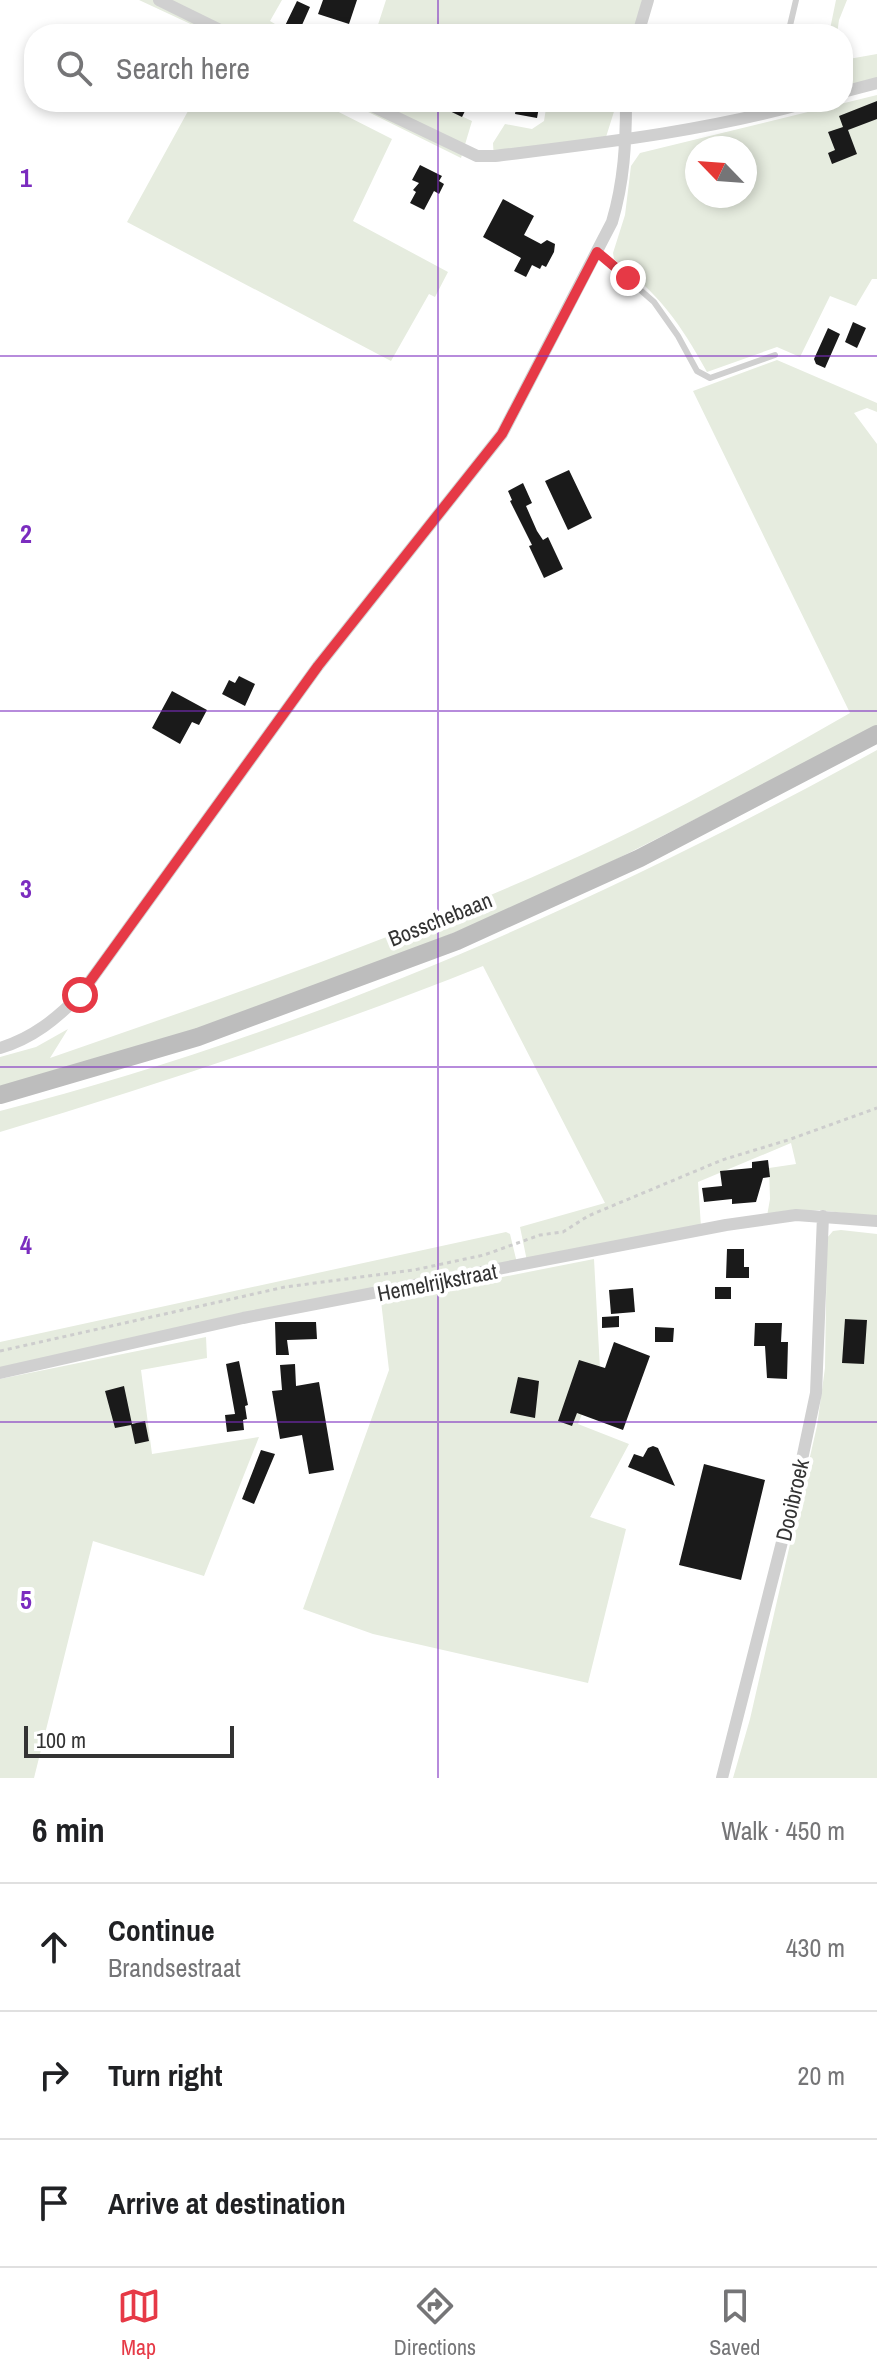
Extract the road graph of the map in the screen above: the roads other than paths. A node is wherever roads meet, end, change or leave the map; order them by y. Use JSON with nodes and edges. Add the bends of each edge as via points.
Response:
{"nodes":[{"id":1,"x":159,"y":0,"type":"edge"},
{"id":2,"x":648,"y":0,"type":"edge"},
{"id":3,"x":796,"y":0,"type":"edge"},
{"id":4,"x":208,"y":24,"type":"edge"},
{"id":5,"x":641,"y":24,"type":"edge"},
{"id":6,"x":790,"y":24,"type":"edge"},
{"id":7,"x":877,"y":83,"type":"edge"},
{"id":8,"x":853,"y":89,"type":"edge"},
{"id":9,"x":385,"y":112,"type":"edge"},
{"id":10,"x":626,"y":112,"type":"edge"},
{"id":11,"x":750,"y":112,"type":"edge"},
{"id":12,"x":626,"y":140,"type":"junction"},
{"id":13,"x":597,"y":252,"type":"junction"},
{"id":14,"x":775,"y":355,"type":"dead end"},
{"id":15,"x":877,"y":734,"type":"edge"},
{"id":16,"x":0,"y":1048,"type":"edge"},
{"id":17,"x":0,"y":1095,"type":"edge"},
{"id":18,"x":823,"y":1216,"type":"junction"},
{"id":19,"x":877,"y":1221,"type":"edge"},
{"id":20,"x":0,"y":1373,"type":"edge"},
{"id":21,"x":722,"y":1778,"type":"edge"}],
"edges":[{"from":1,"to":4,"type":"street"},
{"from":2,"to":5,"type":"street"},
{"from":3,"to":6,"type":"lane"},
{"from":7,"to":8,"type":"street"},
{"from":9,"to":12,"type":"street","via":[[477,156]]},
{"from":10,"to":12,"type":"street"},
{"from":11,"to":12,"type":"street"},
{"from":12,"to":13,"type":"street","via":[[620,195]]},
{"from":13,"to":14,"type":"lane","via":[[654,302],[697,371],[710,378]]},
{"from":13,"to":16,"type":"street","via":[[502,434],[318,666],[80,995],[53,1021]]},
{"from":15,"to":17,"type":"main road","name":"Bosschebaan","via":[[640,858],[457,941],[198,1037]]},
{"from":18,"to":19,"type":"street","name":"Hemelrijkstraat"},
{"from":18,"to":20,"type":"street","name":"Hemelrijkstraat","via":[[726,1225],[243,1318]]},
{"from":18,"to":21,"type":"street","name":"Dooibroek","via":[[816,1393]]}]}
